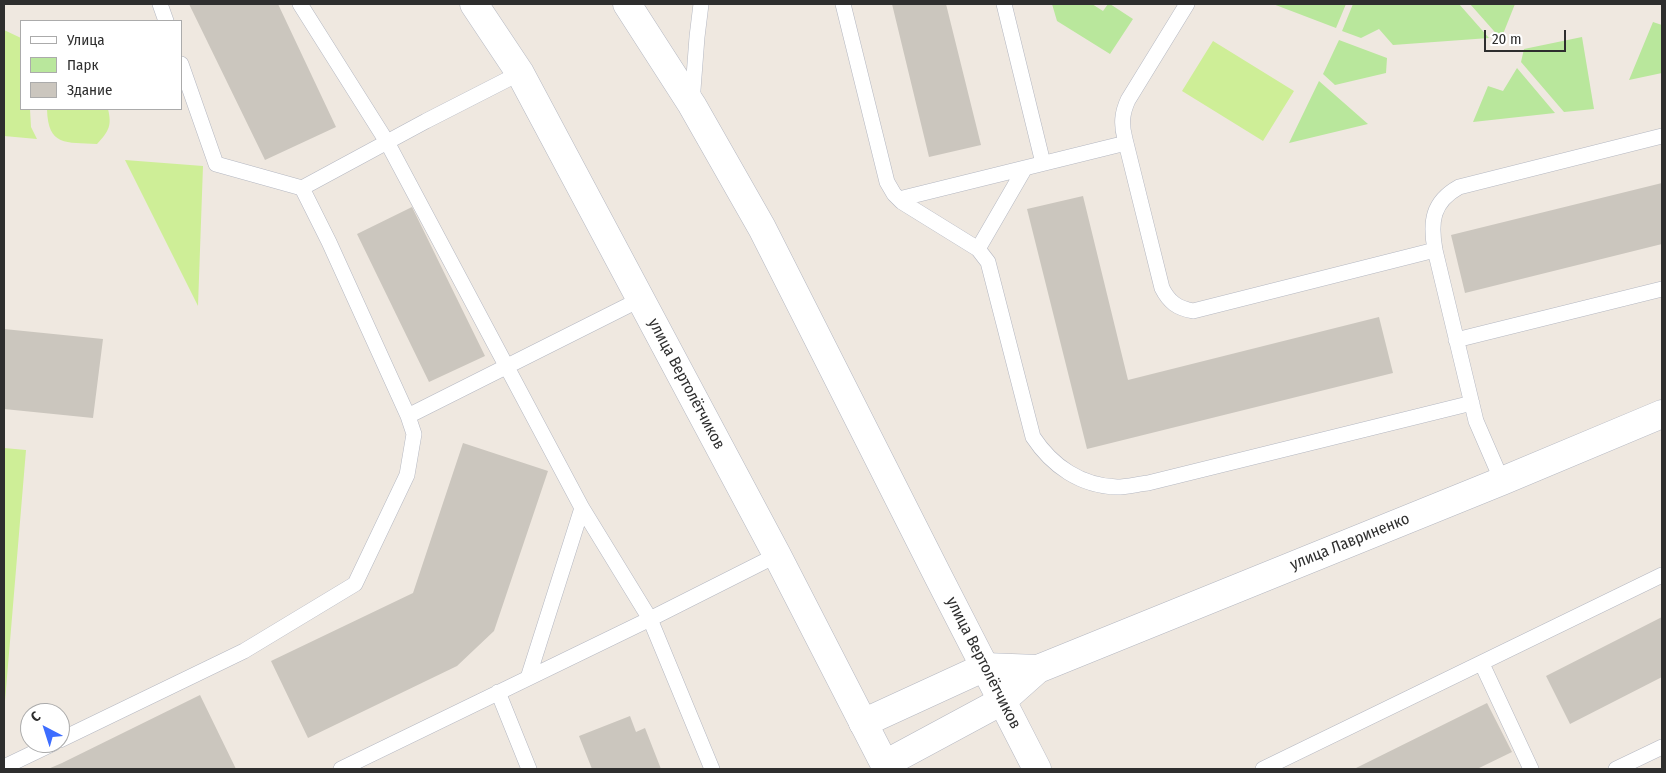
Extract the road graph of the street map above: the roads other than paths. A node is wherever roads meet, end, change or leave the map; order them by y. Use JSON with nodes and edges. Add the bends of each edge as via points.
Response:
{"nodes":[{"id":1,"x":160,"y":4,"type":"edge"},
{"id":2,"x":300,"y":4,"type":"edge"},
{"id":3,"x":474,"y":4,"type":"edge"},
{"id":4,"x":627,"y":4,"type":"edge"},
{"id":5,"x":701,"y":4,"type":"edge"},
{"id":6,"x":843,"y":4,"type":"edge"},
{"id":7,"x":1004,"y":4,"type":"edge"},
{"id":8,"x":1187,"y":4,"type":"edge"},
{"id":9,"x":166,"y":20,"type":"edge"},
{"id":10,"x":182,"y":67,"type":"edge"},
{"id":11,"x":520,"y":73,"type":"junction"},
{"id":12,"x":692,"y":105,"type":"junction"},
{"id":13,"x":1662,"y":136,"type":"edge"},
{"id":14,"x":387,"y":142,"type":"junction"},
{"id":15,"x":1126,"y":143,"type":"junction"},
{"id":16,"x":1043,"y":163,"type":"junction"},
{"id":17,"x":1025,"y":168,"type":"junction"},
{"id":18,"x":302,"y":188,"type":"junction"},
{"id":19,"x":898,"y":199,"type":"junction"},
{"id":20,"x":978,"y":250,"type":"junction"},
{"id":21,"x":1435,"y":250,"type":"junction"},
{"id":22,"x":1662,"y":289,"type":"edge"},
{"id":23,"x":641,"y":299,"type":"junction"},
{"id":24,"x":1456,"y":340,"type":"junction"},
{"id":25,"x":506,"y":366,"type":"junction"},
{"id":26,"x":1472,"y":403,"type":"junction"},
{"id":27,"x":1662,"y":414,"type":"edge"},
{"id":28,"x":408,"y":416,"type":"junction"},
{"id":29,"x":1502,"y":481,"type":"junction"},
{"id":30,"x":582,"y":508,"type":"junction"},
{"id":31,"x":777,"y":555,"type":"junction"},
{"id":32,"x":1662,"y":575,"type":"edge"},
{"id":33,"x":650,"y":619,"type":"junction"},
{"id":34,"x":1482,"y":664,"type":"junction"},
{"id":35,"x":984,"y":667,"type":"junction"},
{"id":36,"x":1038,"y":669,"type":"junction"},
{"id":37,"x":528,"y":678,"type":"junction"},
{"id":38,"x":498,"y":692,"type":"junction"},
{"id":39,"x":1002,"y":702,"type":"junction"},
{"id":40,"x":863,"y":723,"type":"junction"},
{"id":41,"x":70,"y":735,"type":"edge"},
{"id":42,"x":1662,"y":747,"type":"edge"},
{"id":43,"x":33,"y":753,"type":"edge"},
{"id":44,"x":886,"y":766,"type":"edge"},
{"id":45,"x":4,"y":767,"type":"edge"},
{"id":46,"x":341,"y":769,"type":"edge"},
{"id":47,"x":529,"y":769,"type":"edge"},
{"id":48,"x":712,"y":769,"type":"edge"},
{"id":49,"x":1038,"y":769,"type":"edge"},
{"id":50,"x":1263,"y":769,"type":"edge"},
{"id":51,"x":1532,"y":769,"type":"edge"},
{"id":52,"x":1616,"y":769,"type":"edge"}],
"edges":[{"from":1,"to":9,"type":"lane"},
{"from":2,"to":14,"type":"lane"},
{"from":3,"to":11,"type":"main road","name":"улица Вертолётчиков"},
{"from":4,"to":12,"type":"main road","name":"улица Вертолётчиков"},
{"from":5,"to":12,"type":"lane"},
{"from":6,"to":19,"type":"lane","via":[[887,182]]},
{"from":7,"to":16,"type":"lane"},
{"from":8,"to":15,"type":"lane","via":[[1128,100],[1122,120]]},
{"from":10,"to":18,"type":"lane","via":[[216,164]]},
{"from":11,"to":14,"type":"lane"},
{"from":11,"to":23,"type":"main road","name":"улица Вертолётчиков"},
{"from":12,"to":35,"type":"main road","name":"улица Вертолётчиков","via":[[762,228]]},
{"from":13,"to":21,"type":"lane","via":[[1459,187],[1446,195],[1436,209],[1432,231]]},
{"from":14,"to":18,"type":"lane"},
{"from":14,"to":25,"type":"lane"},
{"from":15,"to":16,"type":"lane"},
{"from":15,"to":21,"type":"lane","via":[[1162,288],[1168,299],[1182,308],[1193,311]]},
{"from":16,"to":17,"type":"lane"},
{"from":17,"to":19,"type":"lane"},
{"from":17,"to":20,"type":"lane"},
{"from":18,"to":28,"type":"lane"},
{"from":19,"to":20,"type":"lane"},
{"from":20,"to":26,"type":"lane","via":[[992,272],[1033,437],[1056,465],[1096,484],[1118,487],[1148,483]]},
{"from":21,"to":24,"type":"lane"},
{"from":22,"to":24,"type":"lane"},
{"from":23,"to":25,"type":"lane"},
{"from":23,"to":31,"type":"main road","name":"улица Вертолётчиков"},
{"from":24,"to":26,"type":"lane"},
{"from":25,"to":28,"type":"lane"},
{"from":25,"to":30,"type":"lane"},
{"from":26,"to":29,"type":"lane","via":[[1476,421]]},
{"from":27,"to":29,"type":"main road","name":"улица Лавриненко"},
{"from":28,"to":41,"type":"lane","via":[[414,434],[407,475],[354,584],[244,651]]},
{"from":29,"to":36,"type":"main road","name":"улица Лавриненко"},
{"from":30,"to":33,"type":"lane"},
{"from":30,"to":37,"type":"lane"},
{"from":31,"to":33,"type":"lane"},
{"from":31,"to":40,"type":"main road","name":"улица Вертолётчиков"},
{"from":32,"to":34,"type":"lane"},
{"from":33,"to":37,"type":"lane"},
{"from":33,"to":48,"type":"lane"},
{"from":34,"to":50,"type":"lane"},
{"from":34,"to":51,"type":"lane"},
{"from":35,"to":36,"type":"main road","name":"улица Лавриненко"},
{"from":35,"to":39,"type":"main road","name":"улица Вертолётчиков"},
{"from":35,"to":40,"type":"main road"},
{"from":36,"to":39,"type":"main road","name":"улица Лавриненко"},
{"from":37,"to":38,"type":"lane"},
{"from":38,"to":46,"type":"lane"},
{"from":38,"to":47,"type":"lane"},
{"from":39,"to":44,"type":"main road","name":"улица Лавриненко"},
{"from":39,"to":49,"type":"main road","name":"улица Вертолётчиков"},
{"from":40,"to":44,"type":"main road","name":"улица Вертолётчиков"},
{"from":42,"to":52,"type":"lane"},
{"from":43,"to":45,"type":"lane"}]}
